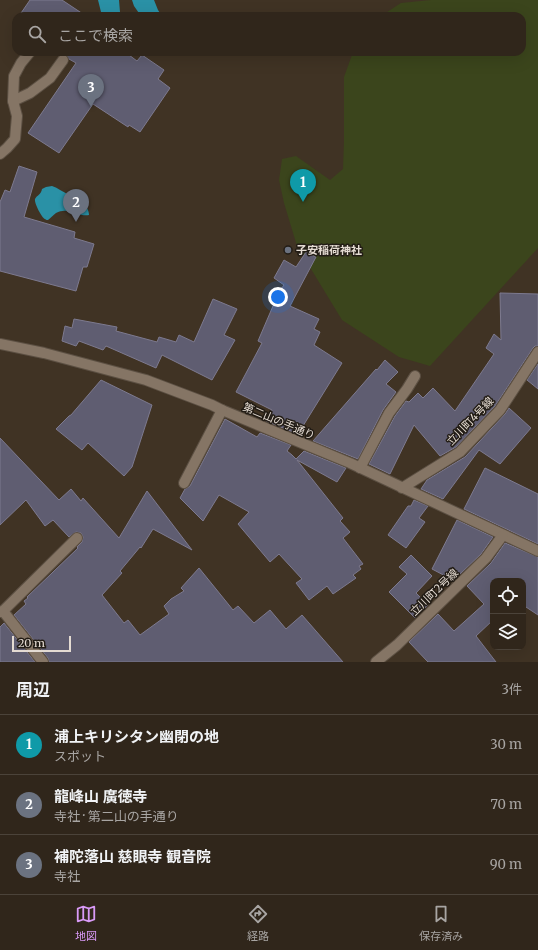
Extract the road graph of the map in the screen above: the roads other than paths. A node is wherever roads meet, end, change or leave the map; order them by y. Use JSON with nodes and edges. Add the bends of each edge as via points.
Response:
{"nodes":[{"id":1,"x":27,"y":56,"type":"edge"},
{"id":2,"x":63,"y":60,"type":"dead end"},
{"id":3,"x":13,"y":101,"type":"junction"},
{"id":4,"x":0,"y":154,"type":"edge"},
{"id":5,"x":0,"y":344,"type":"edge"},
{"id":6,"x":538,"y":352,"type":"edge"},
{"id":7,"x":415,"y":376,"type":"dead end"},
{"id":8,"x":222,"y":410,"type":"junction"},
{"id":9,"x":360,"y":468,"type":"junction"},
{"id":10,"x":184,"y":483,"type":"dead end"},
{"id":11,"x":402,"y":488,"type":"junction"},
{"id":12,"x":503,"y":535,"type":"junction"},
{"id":13,"x":77,"y":538,"type":"dead end"},
{"id":14,"x":538,"y":551,"type":"edge"},
{"id":15,"x":1,"y":611,"type":"edge"},
{"id":16,"x":43,"y":662,"type":"edge"},
{"id":17,"x":376,"y":662,"type":"edge"}],
"edges":[{"from":1,"to":3,"type":"street","via":[[14,76]]},
{"from":2,"to":3,"type":"street","via":[[50,78]]},
{"from":3,"to":4,"type":"street","via":[[17,116],[14,139]]},
{"from":5,"to":8,"type":"street","name":"第二山の手通り","via":[[146,380]]},
{"from":6,"to":11,"type":"street","name":"立川町4号線","via":[[500,410],[460,452]]},
{"from":7,"to":9,"type":"street","via":[[389,413]]},
{"from":8,"to":9,"type":"street","name":"第二山の手通り"},
{"from":8,"to":10,"type":"street"},
{"from":9,"to":11,"type":"street","name":"第二山の手通り"},
{"from":11,"to":12,"type":"street","name":"第二山の手通り"},
{"from":12,"to":14,"type":"street","name":"第二山の手通り"},
{"from":12,"to":17,"type":"street","name":"立川町2号線","via":[[486,558],[397,645]]},
{"from":13,"to":15,"type":"street"},
{"from":15,"to":16,"type":"street"}]}
